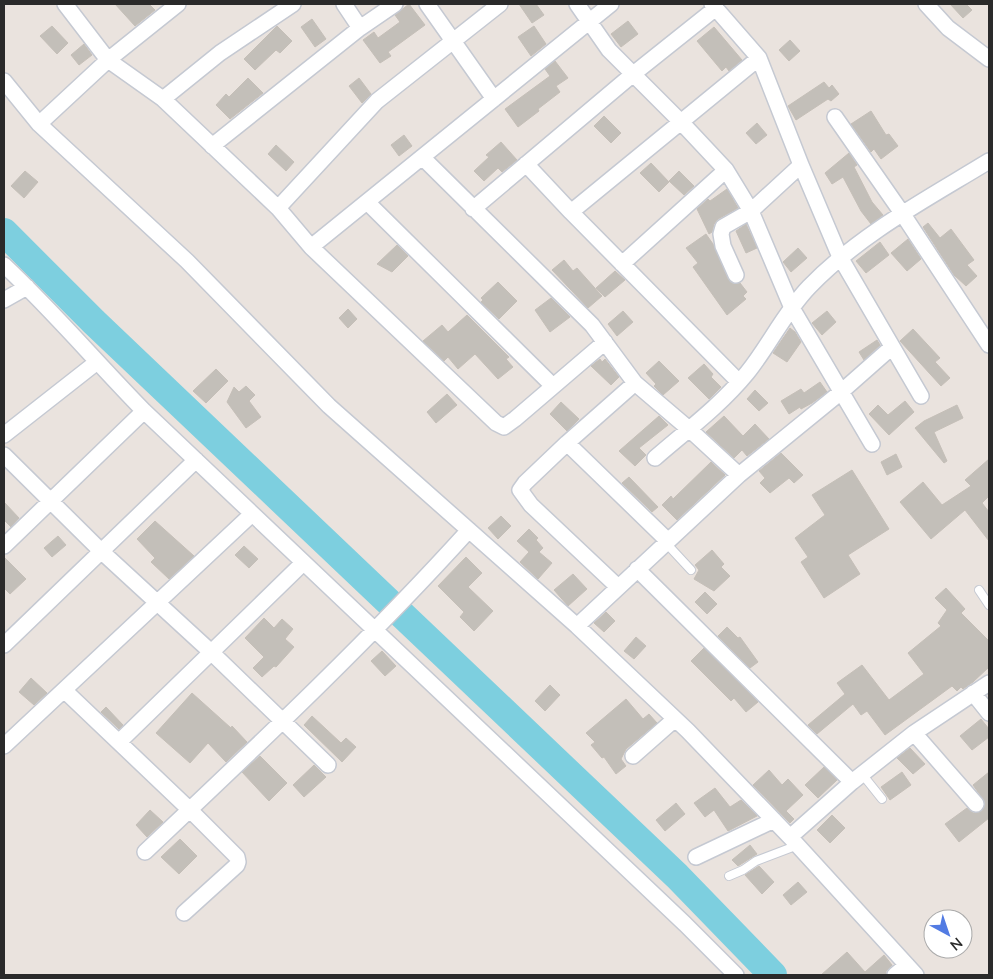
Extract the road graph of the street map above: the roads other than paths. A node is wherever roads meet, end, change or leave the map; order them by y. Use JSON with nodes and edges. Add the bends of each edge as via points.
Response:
{"nodes":[{"id":1,"x":65,"y":4,"type":"edge"},
{"id":2,"x":178,"y":4,"type":"edge"},
{"id":3,"x":293,"y":4,"type":"edge"},
{"id":4,"x":344,"y":4,"type":"edge"},
{"id":5,"x":395,"y":4,"type":"edge"},
{"id":6,"x":427,"y":4,"type":"edge"},
{"id":7,"x":500,"y":4,"type":"edge"},
{"id":8,"x":577,"y":4,"type":"edge"},
{"id":9,"x":611,"y":4,"type":"edge"},
{"id":10,"x":714,"y":6,"type":"edge"},
{"id":11,"x":932,"y":6,"type":"edge"},
{"id":12,"x":588,"y":22,"type":"junction"},
{"id":13,"x":360,"y":28,"type":"junction"},
{"id":14,"x":453,"y":40,"type":"junction"},
{"id":15,"x":759,"y":58,"type":"junction"},
{"id":16,"x":989,"y":59,"type":"edge"},
{"id":17,"x":108,"y":60,"type":"junction"},
{"id":18,"x":632,"y":75,"type":"junction"},
{"id":19,"x":4,"y":83,"type":"edge"},
{"id":20,"x":163,"y":99,"type":"junction"},
{"id":21,"x":494,"y":99,"type":"junction"},
{"id":22,"x":835,"y":117,"type":"dead end"},
{"id":23,"x":681,"y":122,"type":"junction"},
{"id":24,"x":39,"y":124,"type":"junction"},
{"id":25,"x":212,"y":146,"type":"junction"},
{"id":26,"x":422,"y":157,"type":"junction"},
{"id":27,"x":989,"y":162,"type":"edge"},
{"id":28,"x":526,"y":164,"type":"junction"},
{"id":29,"x":801,"y":165,"type":"junction"},
{"id":30,"x":726,"y":170,"type":"junction"},
{"id":31,"x":367,"y":202,"type":"junction"},
{"id":32,"x":278,"y":208,"type":"junction"},
{"id":33,"x":473,"y":209,"type":"junction"},
{"id":34,"x":750,"y":211,"type":"junction"},
{"id":35,"x":571,"y":212,"type":"junction"},
{"id":36,"x":902,"y":213,"type":"junction"},
{"id":37,"x":312,"y":247,"type":"junction"},
{"id":38,"x":840,"y":257,"type":"junction"},
{"id":39,"x":622,"y":264,"type":"junction"},
{"id":40,"x":4,"y":265,"type":"edge"},
{"id":41,"x":736,"y":276,"type":"dead end"},
{"id":42,"x":27,"y":287,"type":"junction"},
{"id":43,"x":4,"y":300,"type":"edge"},
{"id":44,"x":792,"y":308,"type":"junction"},
{"id":45,"x":605,"y":342,"type":"junction"},
{"id":46,"x":989,"y":345,"type":"edge"},
{"id":47,"x":892,"y":347,"type":"junction"},
{"id":48,"x":97,"y":362,"type":"junction"},
{"id":49,"x":739,"y":382,"type":"junction"},
{"id":50,"x":635,"y":384,"type":"junction"},
{"id":51,"x":554,"y":386,"type":"junction"},
{"id":52,"x":841,"y":392,"type":"junction"},
{"id":53,"x":921,"y":396,"type":"dead end"},
{"id":54,"x":144,"y":411,"type":"junction"},
{"id":55,"x":689,"y":429,"type":"junction"},
{"id":56,"x":4,"y":435,"type":"edge"},
{"id":57,"x":567,"y":443,"type":"junction"},
{"id":58,"x":872,"y":444,"type":"dead end"},
{"id":59,"x":4,"y":455,"type":"edge"},
{"id":60,"x":655,"y":458,"type":"dead end"},
{"id":61,"x":196,"y":460,"type":"junction"},
{"id":62,"x":739,"y":475,"type":"junction"},
{"id":63,"x":50,"y":501,"type":"junction"},
{"id":64,"x":252,"y":514,"type":"junction"},
{"id":65,"x":469,"y":530,"type":"junction"},
{"id":66,"x":666,"y":541,"type":"junction"},
{"id":67,"x":4,"y":546,"type":"edge"},
{"id":68,"x":101,"y":551,"type":"junction"},
{"id":69,"x":303,"y":563,"type":"junction"},
{"id":70,"x":637,"y":569,"type":"junction"},
{"id":71,"x":691,"y":570,"type":"dead end"},
{"id":72,"x":618,"y":587,"type":"junction"},
{"id":73,"x":979,"y":590,"type":"dead end"},
{"id":74,"x":157,"y":604,"type":"junction"},
{"id":75,"x":989,"y":604,"type":"edge"},
{"id":76,"x":576,"y":626,"type":"junction"},
{"id":77,"x":375,"y":630,"type":"junction"},
{"id":78,"x":4,"y":645,"type":"edge"},
{"id":79,"x":211,"y":652,"type":"junction"},
{"id":80,"x":989,"y":683,"type":"edge"},
{"id":81,"x":64,"y":690,"type":"junction"},
{"id":82,"x":973,"y":693,"type":"junction"},
{"id":83,"x":989,"y":713,"type":"edge"},
{"id":84,"x":675,"y":719,"type":"junction"},
{"id":85,"x":284,"y":721,"type":"junction"},
{"id":86,"x":914,"y":733,"type":"junction"},
{"id":87,"x":118,"y":742,"type":"junction"},
{"id":88,"x":4,"y":746,"type":"edge"},
{"id":89,"x":633,"y":756,"type":"dead end"},
{"id":90,"x":328,"y":765,"type":"dead end"},
{"id":91,"x":857,"y":778,"type":"junction"},
{"id":92,"x":882,"y":799,"type":"dead end"},
{"id":93,"x":976,"y":804,"type":"dead end"},
{"id":94,"x":190,"y":810,"type":"junction"},
{"id":95,"x":774,"y":820,"type":"junction"},
{"id":96,"x":794,"y":841,"type":"junction"},
{"id":97,"x":145,"y":852,"type":"dead end"},
{"id":98,"x":696,"y":857,"type":"dead end"},
{"id":99,"x":729,"y":876,"type":"dead end"},
{"id":100,"x":184,"y":912,"type":"dead end"},
{"id":101,"x":911,"y":970,"type":"edge"},
{"id":102,"x":736,"y":975,"type":"edge"},
{"id":103,"x":895,"y":975,"type":"edge"}],
"edges":[{"from":1,"to":17,"type":"street"},
{"from":2,"to":17,"type":"street"},
{"from":3,"to":20,"type":"street","via":[[220,53]]},
{"from":4,"to":13,"type":"street"},
{"from":5,"to":13,"type":"street"},
{"from":6,"to":14,"type":"street"},
{"from":7,"to":14,"type":"street"},
{"from":8,"to":12,"type":"street"},
{"from":9,"to":12,"type":"street"},
{"from":10,"to":15,"type":"street"},
{"from":10,"to":18,"type":"street"},
{"from":11,"to":16,"type":"street","via":[[948,28]]},
{"from":12,"to":18,"type":"street"},
{"from":12,"to":21,"type":"street"},
{"from":13,"to":25,"type":"street"},
{"from":14,"to":21,"type":"street"},
{"from":14,"to":32,"type":"street","via":[[377,101]]},
{"from":15,"to":23,"type":"street"},
{"from":15,"to":29,"type":"street"},
{"from":17,"to":20,"type":"street"},
{"from":17,"to":24,"type":"street"},
{"from":18,"to":23,"type":"street"},
{"from":18,"to":28,"type":"street"},
{"from":19,"to":24,"type":"street"},
{"from":20,"to":25,"type":"street"},
{"from":21,"to":26,"type":"street"},
{"from":22,"to":36,"type":"street"},
{"from":23,"to":30,"type":"street"},
{"from":23,"to":35,"type":"street"},
{"from":24,"to":65,"type":"street","via":[[187,261],[329,406]]},
{"from":25,"to":32,"type":"street"},
{"from":26,"to":31,"type":"street"},
{"from":26,"to":33,"type":"street"},
{"from":27,"to":36,"type":"street"},
{"from":28,"to":33,"type":"street"},
{"from":28,"to":35,"type":"street"},
{"from":29,"to":34,"type":"street"},
{"from":29,"to":38,"type":"street"},
{"from":30,"to":34,"type":"street"},
{"from":30,"to":39,"type":"street"},
{"from":31,"to":37,"type":"street"},
{"from":31,"to":51,"type":"street"},
{"from":32,"to":37,"type":"street"},
{"from":33,"to":45,"type":"street","via":[[592,325]]},
{"from":34,"to":41,"type":"street","via":[[724,227],[721,234]]},
{"from":34,"to":44,"type":"street"},
{"from":35,"to":39,"type":"street"},
{"from":36,"to":38,"type":"street"},
{"from":36,"to":46,"type":"street"},
{"from":37,"to":51,"type":"street","via":[[496,423],[504,427]]},
{"from":38,"to":44,"type":"street"},
{"from":38,"to":47,"type":"street"},
{"from":39,"to":49,"type":"street"},
{"from":40,"to":42,"type":"street"},
{"from":42,"to":43,"type":"street"},
{"from":42,"to":48,"type":"street"},
{"from":44,"to":49,"type":"street"},
{"from":44,"to":52,"type":"street"},
{"from":45,"to":50,"type":"street"},
{"from":45,"to":51,"type":"street"},
{"from":47,"to":52,"type":"street"},
{"from":47,"to":53,"type":"street"},
{"from":48,"to":54,"type":"street"},
{"from":48,"to":56,"type":"street"},
{"from":49,"to":55,"type":"street"},
{"from":50,"to":55,"type":"street"},
{"from":50,"to":57,"type":"street"},
{"from":52,"to":58,"type":"street"},
{"from":52,"to":62,"type":"street"},
{"from":54,"to":61,"type":"street"},
{"from":54,"to":63,"type":"street"},
{"from":55,"to":60,"type":"street"},
{"from":55,"to":62,"type":"street"},
{"from":57,"to":66,"type":"street"},
{"from":57,"to":72,"type":"street","via":[[520,490],[531,505]]},
{"from":59,"to":63,"type":"street"},
{"from":61,"to":64,"type":"street"},
{"from":61,"to":68,"type":"street"},
{"from":62,"to":66,"type":"street"},
{"from":63,"to":67,"type":"street"},
{"from":63,"to":68,"type":"street"},
{"from":64,"to":69,"type":"street"},
{"from":64,"to":74,"type":"street"},
{"from":65,"to":76,"type":"street"},
{"from":65,"to":77,"type":"street"},
{"from":66,"to":70,"type":"street"},
{"from":66,"to":71,"type":"lane"},
{"from":68,"to":74,"type":"street"},
{"from":68,"to":78,"type":"street"},
{"from":69,"to":77,"type":"street"},
{"from":69,"to":79,"type":"street"},
{"from":70,"to":72,"type":"street"},
{"from":70,"to":91,"type":"street"},
{"from":72,"to":76,"type":"street"},
{"from":73,"to":75,"type":"lane"},
{"from":74,"to":79,"type":"street"},
{"from":74,"to":81,"type":"street"},
{"from":76,"to":84,"type":"street"},
{"from":77,"to":85,"type":"street"},
{"from":77,"to":102,"type":"street"},
{"from":79,"to":85,"type":"street"},
{"from":79,"to":87,"type":"street"},
{"from":80,"to":82,"type":"street"},
{"from":81,"to":87,"type":"street"},
{"from":81,"to":88,"type":"street"},
{"from":82,"to":83,"type":"street"},
{"from":82,"to":86,"type":"street"},
{"from":84,"to":89,"type":"street"},
{"from":84,"to":95,"type":"street"},
{"from":85,"to":90,"type":"street"},
{"from":85,"to":94,"type":"street"},
{"from":86,"to":91,"type":"street"},
{"from":86,"to":93,"type":"street"},
{"from":87,"to":94,"type":"street"},
{"from":91,"to":92,"type":"lane"},
{"from":91,"to":96,"type":"street"},
{"from":94,"to":97,"type":"street"},
{"from":94,"to":100,"type":"street","via":[[237,857],[238,862]]},
{"from":95,"to":96,"type":"street"},
{"from":95,"to":98,"type":"street"},
{"from":96,"to":99,"type":"lane"},
{"from":96,"to":101,"type":"street"},
{"from":101,"to":103,"type":"street"}]}
